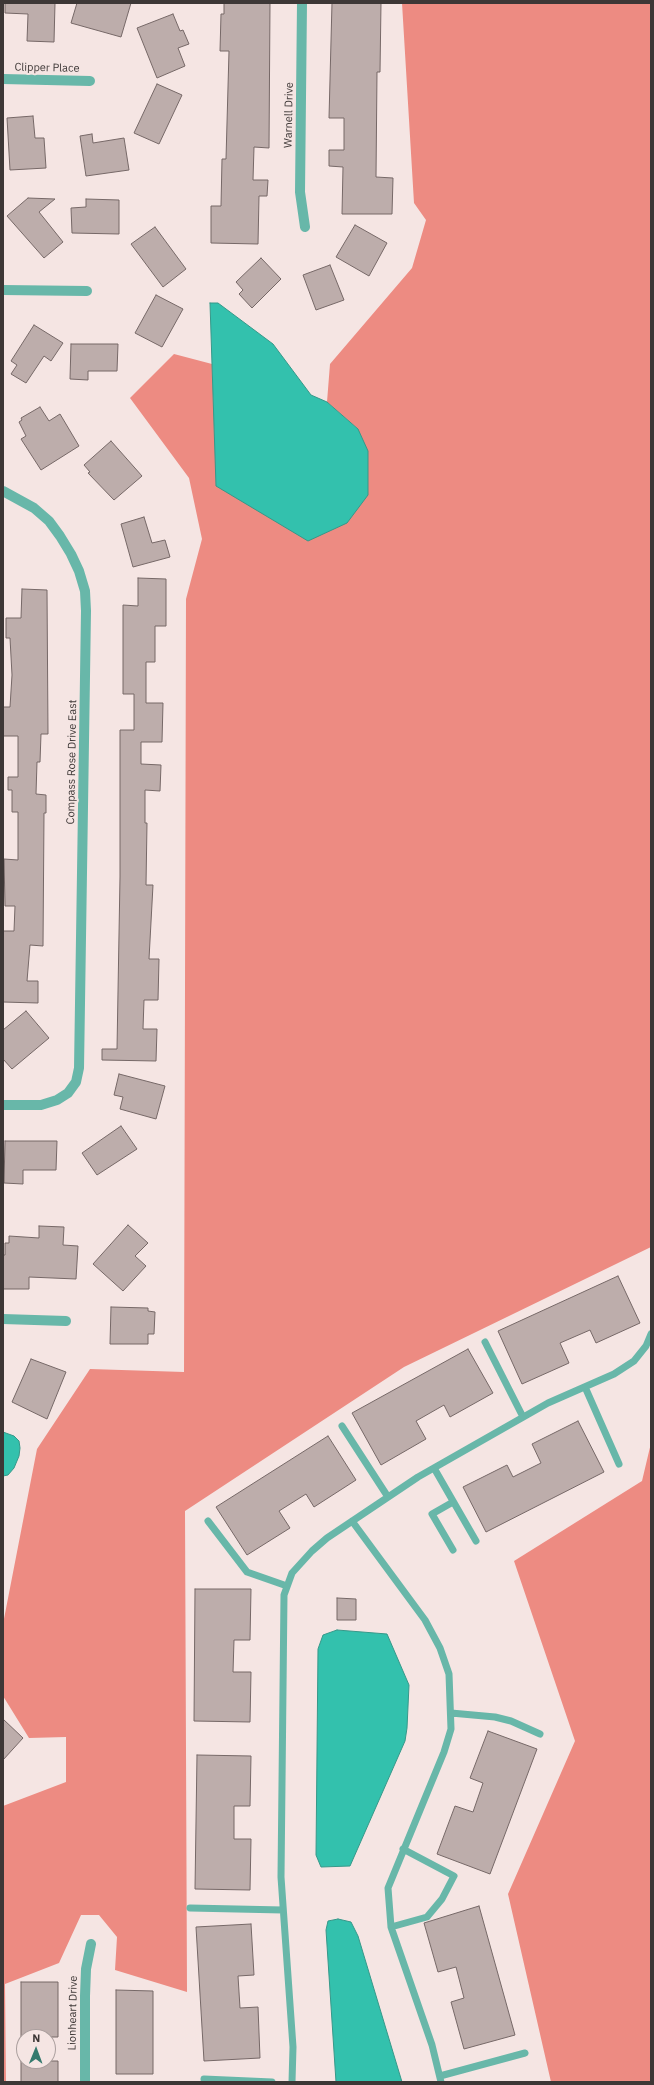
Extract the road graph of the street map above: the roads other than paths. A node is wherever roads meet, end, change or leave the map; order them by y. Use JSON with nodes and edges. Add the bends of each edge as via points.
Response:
{"nodes":[{"id":1,"x":302,"y":3,"type":"edge"},
{"id":2,"x":3,"y":79,"type":"edge"},
{"id":3,"x":90,"y":81,"type":"dead end"},
{"id":4,"x":305,"y":226,"type":"dead end"},
{"id":5,"x":3,"y":290,"type":"edge"},
{"id":6,"x":87,"y":291,"type":"dead end"},
{"id":7,"x":3,"y":491,"type":"edge"},
{"id":8,"x":3,"y":1105,"type":"edge"},
{"id":9,"x":3,"y":1319,"type":"edge"},
{"id":10,"x":66,"y":1321,"type":"dead end"},
{"id":11,"x":651,"y":1334,"type":"edge"},
{"id":12,"x":485,"y":1342,"type":"dead end"},
{"id":13,"x":585,"y":1387,"type":"junction"},
{"id":14,"x":523,"y":1417,"type":"junction"},
{"id":15,"x":342,"y":1426,"type":"dead end"},
{"id":16,"x":619,"y":1464,"type":"dead end"},
{"id":17,"x":434,"y":1468,"type":"junction"},
{"id":18,"x":388,"y":1497,"type":"junction"},
{"id":19,"x":454,"y":1502,"type":"junction"},
{"id":20,"x":208,"y":1521,"type":"dead end"},
{"id":21,"x":352,"y":1521,"type":"junction"},
{"id":22,"x":476,"y":1541,"type":"dead end"},
{"id":23,"x":453,"y":1550,"type":"dead end"},
{"id":24,"x":287,"y":1586,"type":"junction"},
{"id":25,"x":451,"y":1713,"type":"junction"},
{"id":26,"x":540,"y":1734,"type":"dead end"},
{"id":27,"x":403,"y":1849,"type":"junction"},
{"id":28,"x":190,"y":1908,"type":"dead end"},
{"id":29,"x":284,"y":1910,"type":"junction"},
{"id":30,"x":391,"y":1927,"type":"junction"},
{"id":31,"x":91,"y":1944,"type":"dead end"},
{"id":32,"x":524,"y":2053,"type":"dead end"},
{"id":33,"x":204,"y":2079,"type":"dead end"},
{"id":34,"x":440,"y":2079,"type":"edge"},
{"id":35,"x":85,"y":2082,"type":"edge"},
{"id":36,"x":272,"y":2082,"type":"edge"},
{"id":37,"x":292,"y":2082,"type":"edge"}],
"edges":[{"from":1,"to":4,"type":"street","name":"Warnell Drive","via":[[300,192]]},
{"from":2,"to":3,"type":"street","name":"Clipper Place"},
{"from":5,"to":6,"type":"street"},
{"from":7,"to":8,"type":"street","name":"Compass Rose Drive East","via":[[34,508],[49,521],[71,554],[85,590],[86,611],[79,1068],[76,1082],[68,1093],[57,1100],[41,1105]]},
{"from":9,"to":10,"type":"street"},
{"from":11,"to":13,"type":"lane","via":[[646,1346],[634,1361],[614,1374]]},
{"from":12,"to":14,"type":"lane"},
{"from":13,"to":14,"type":"lane"},
{"from":13,"to":16,"type":"lane"},
{"from":14,"to":17,"type":"lane"},
{"from":15,"to":18,"type":"lane"},
{"from":17,"to":18,"type":"lane"},
{"from":17,"to":19,"type":"lane"},
{"from":18,"to":21,"type":"lane"},
{"from":19,"to":22,"type":"lane"},
{"from":19,"to":23,"type":"lane","via":[[432,1514]]},
{"from":20,"to":24,"type":"lane","via":[[247,1572]]},
{"from":21,"to":24,"type":"lane","via":[[312,1550],[292,1573]]},
{"from":21,"to":25,"type":"lane","via":[[425,1620],[440,1648],[449,1674]]},
{"from":24,"to":29,"type":"lane","via":[[284,1595]]},
{"from":25,"to":26,"type":"lane","via":[[495,1717]]},
{"from":25,"to":27,"type":"lane","via":[[451,1729],[444,1752]]},
{"from":27,"to":30,"type":"lane","via":[[388,1888]]},
{"from":27,"to":30,"type":"lane","via":[[454,1876],[442,1899],[427,1917]]},
{"from":28,"to":29,"type":"lane"},
{"from":29,"to":37,"type":"lane","via":[[293,2047]]},
{"from":30,"to":34,"type":"lane","via":[[432,2045]]},
{"from":31,"to":35,"type":"street","name":"Lionheart Drive","via":[[84,1996]]},
{"from":32,"to":34,"type":"lane"},
{"from":33,"to":36,"type":"lane"}]}
